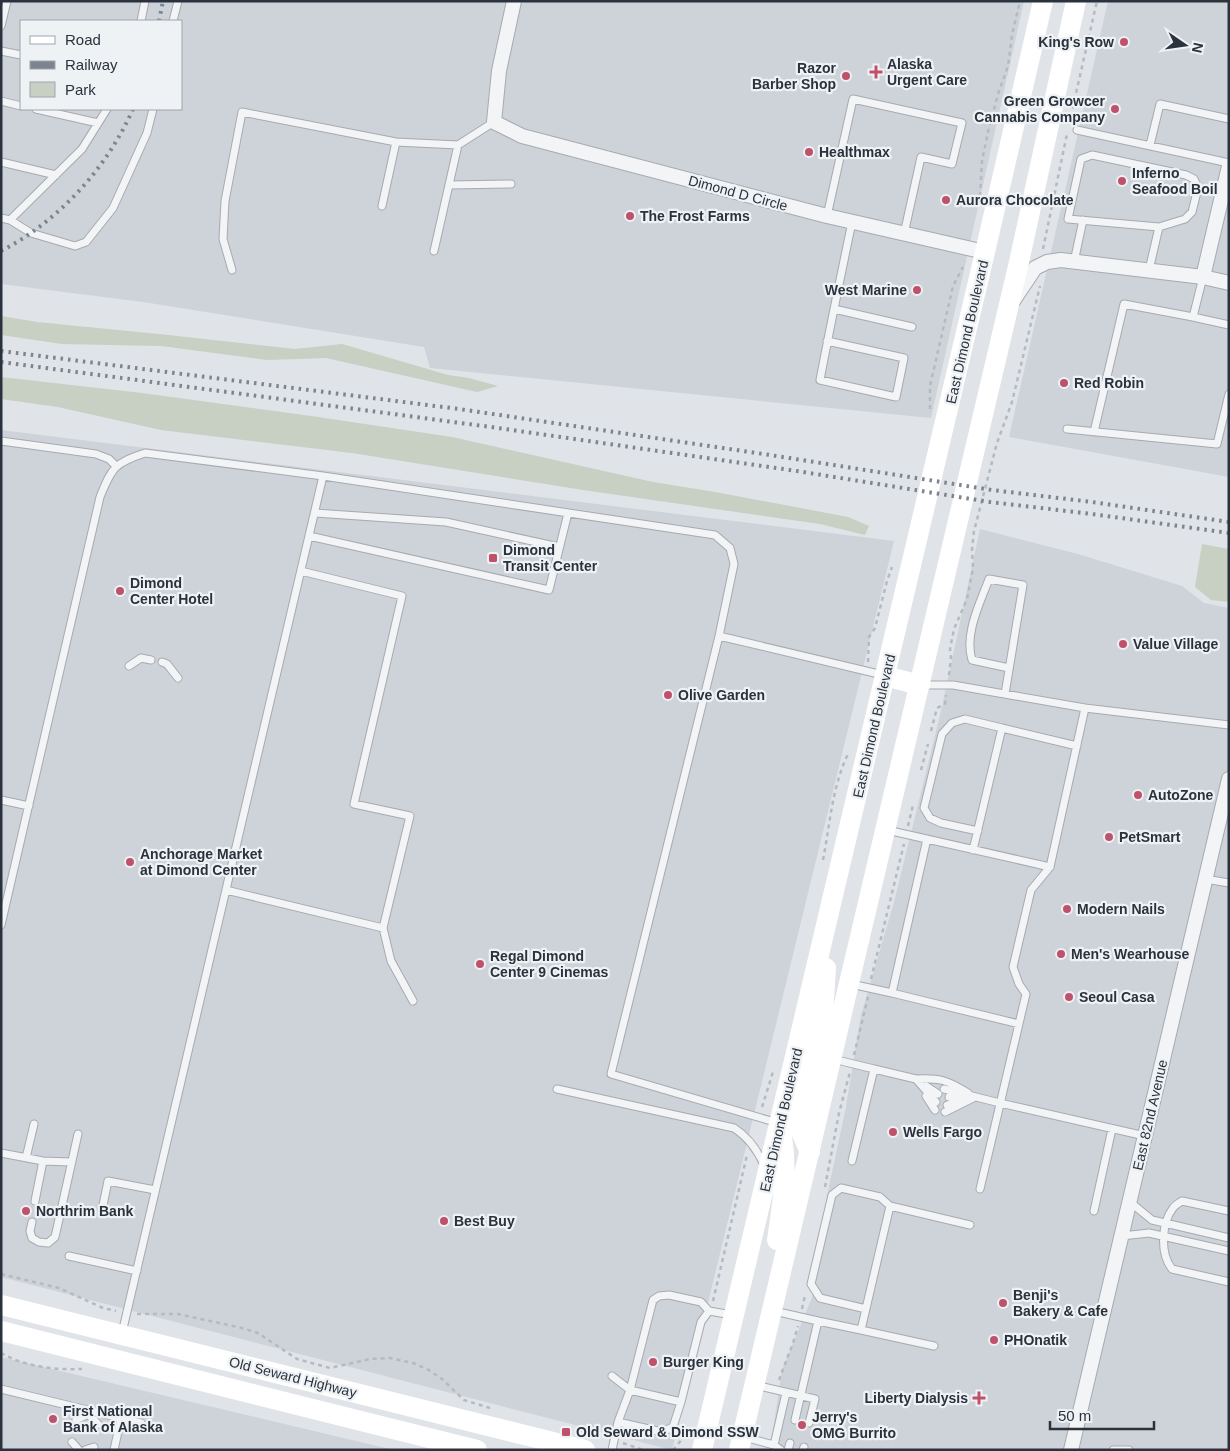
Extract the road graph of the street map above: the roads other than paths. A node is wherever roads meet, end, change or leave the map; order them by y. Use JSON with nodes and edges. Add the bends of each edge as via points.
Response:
{"nodes":[{"id":1,"x":7,"y":1,"type":"edge"},
{"id":2,"x":146,"y":1,"type":"edge"},
{"id":3,"x":178,"y":1,"type":"edge"},
{"id":4,"x":514,"y":1,"type":"edge"},
{"id":5,"x":1043,"y":1,"type":"edge"},
{"id":6,"x":1076,"y":1,"type":"edge"},
{"id":7,"x":140,"y":20,"type":"edge"},
{"id":8,"x":173,"y":20,"type":"edge"},
{"id":9,"x":1,"y":26,"type":"edge"},
{"id":10,"x":1,"y":50,"type":"edge"},
{"id":11,"x":20,"y":55,"type":"edge"},
{"id":12,"x":1,"y":101,"type":"edge"},
{"id":13,"x":20,"y":106,"type":"edge"},
{"id":14,"x":41,"y":110,"type":"edge"},
{"id":15,"x":106,"y":110,"type":"edge"},
{"id":16,"x":153,"y":110,"type":"edge"},
{"id":17,"x":1229,"y":119,"type":"edge"},
{"id":18,"x":98,"y":122,"type":"junction"},
{"id":19,"x":494,"y":122,"type":"junction"},
{"id":20,"x":1077,"y":130,"type":"dead end"},
{"id":21,"x":396,"y":142,"type":"junction"},
{"id":22,"x":458,"y":145,"type":"junction"},
{"id":23,"x":1150,"y":146,"type":"junction"},
{"id":24,"x":1,"y":162,"type":"edge"},
{"id":25,"x":1229,"y":164,"type":"edge"},
{"id":26,"x":56,"y":175,"type":"junction"},
{"id":27,"x":511,"y":184,"type":"dead end"},
{"id":28,"x":450,"y":185,"type":"junction"},
{"id":29,"x":382,"y":206,"type":"dead end"},
{"id":30,"x":826,"y":216,"type":"junction"},
{"id":31,"x":1,"y":218,"type":"edge"},
{"id":32,"x":10,"y":220,"type":"junction"},
{"id":33,"x":1083,"y":220,"type":"junction"},
{"id":34,"x":852,"y":222,"type":"junction"},
{"id":35,"x":1159,"y":227,"type":"junction"},
{"id":36,"x":904,"y":234,"type":"junction"},
{"id":37,"x":977,"y":250,"type":"junction"},
{"id":38,"x":434,"y":251,"type":"dead end"},
{"id":39,"x":1074,"y":262,"type":"junction"},
{"id":40,"x":232,"y":270,"type":"dead end"},
{"id":41,"x":1149,"y":270,"type":"junction"},
{"id":42,"x":1203,"y":277,"type":"junction"},
{"id":43,"x":1229,"y":283,"type":"edge"},
{"id":44,"x":834,"y":309,"type":"junction"},
{"id":45,"x":1007,"y":311,"type":"junction"},
{"id":46,"x":1193,"y":317,"type":"junction"},
{"id":47,"x":1229,"y":325,"type":"edge"},
{"id":48,"x":912,"y":327,"type":"dead end"},
{"id":49,"x":827,"y":341,"type":"junction"},
{"id":50,"x":1229,"y":394,"type":"edge"},
{"id":51,"x":1067,"y":429,"type":"dead end"},
{"id":52,"x":1094,"y":432,"type":"junction"},
{"id":53,"x":1,"y":441,"type":"edge"},
{"id":54,"x":116,"y":466,"type":"junction"},
{"id":55,"x":323,"y":476,"type":"junction"},
{"id":56,"x":315,"y":513,"type":"junction"},
{"id":57,"x":568,"y":513,"type":"junction"},
{"id":58,"x":309,"y":536,"type":"junction"},
{"id":59,"x":559,"y":547,"type":"junction"},
{"id":60,"x":301,"y":571,"type":"junction"},
{"id":61,"x":719,"y":636,"type":"junction"},
{"id":62,"x":152,"y":660,"type":"dead end"},
{"id":63,"x":162,"y":662,"type":"dead end"},
{"id":64,"x":129,"y":666,"type":"dead end"},
{"id":65,"x":1009,"y":668,"type":"junction"},
{"id":66,"x":876,"y":674,"type":"junction"},
{"id":67,"x":178,"y":678,"type":"dead end"},
{"id":68,"x":920,"y":684,"type":"junction"},
{"id":69,"x":1005,"y":694,"type":"junction"},
{"id":70,"x":1085,"y":708,"type":"junction"},
{"id":71,"x":1229,"y":725,"type":"edge"},
{"id":72,"x":1002,"y":728,"type":"junction"},
{"id":73,"x":1077,"y":746,"type":"junction"},
{"id":74,"x":1229,"y":779,"type":"edge"},
{"id":75,"x":1,"y":800,"type":"edge"},
{"id":76,"x":29,"y":806,"type":"junction"},
{"id":77,"x":886,"y":830,"type":"junction"},
{"id":78,"x":978,"y":832,"type":"junction"},
{"id":79,"x":927,"y":839,"type":"junction"},
{"id":80,"x":973,"y":850,"type":"junction"},
{"id":81,"x":1050,"y":867,"type":"junction"},
{"id":82,"x":1206,"y":879,"type":"junction"},
{"id":83,"x":1229,"y":883,"type":"edge"},
{"id":84,"x":226,"y":890,"type":"junction"},
{"id":85,"x":1,"y":925,"type":"edge"},
{"id":86,"x":383,"y":928,"type":"junction"},
{"id":87,"x":826,"y":931,"type":"junction"},
{"id":88,"x":850,"y":983,"type":"junction"},
{"id":89,"x":892,"y":993,"type":"junction"},
{"id":90,"x":413,"y":1001,"type":"dead end"},
{"id":91,"x":1019,"y":1024,"type":"junction"},
{"id":92,"x":832,"y":1058,"type":"junction"},
{"id":93,"x":874,"y":1068,"type":"junction"},
{"id":94,"x":916,"y":1078,"type":"junction"},
{"id":95,"x":934,"y":1086,"type":"dead end"},
{"id":96,"x":944,"y":1088,"type":"dead end"},
{"id":97,"x":557,"y":1089,"type":"dead end"},
{"id":98,"x":938,"y":1094,"type":"dead end"},
{"id":99,"x":949,"y":1097,"type":"dead end"},
{"id":100,"x":975,"y":1097,"type":"junction"},
{"id":101,"x":1000,"y":1103,"type":"junction"},
{"id":102,"x":935,"y":1106,"type":"dead end"},
{"id":103,"x":946,"y":1108,"type":"dead end"},
{"id":104,"x":780,"y":1123,"type":"junction"},
{"id":105,"x":34,"y":1124,"type":"dead end"},
{"id":106,"x":1112,"y":1129,"type":"junction"},
{"id":107,"x":78,"y":1134,"type":"dead end"},
{"id":108,"x":1146,"y":1136,"type":"junction"},
{"id":109,"x":810,"y":1152,"type":"junction"},
{"id":110,"x":1,"y":1154,"type":"edge"},
{"id":111,"x":26,"y":1158,"type":"junction"},
{"id":112,"x":43,"y":1161,"type":"junction"},
{"id":113,"x":852,"y":1161,"type":"dead end"},
{"id":114,"x":71,"y":1162,"type":"junction"},
{"id":115,"x":768,"y":1174,"type":"junction"},
{"id":116,"x":980,"y":1189,"type":"dead end"},
{"id":117,"x":156,"y":1190,"type":"junction"},
{"id":118,"x":35,"y":1201,"type":"dead end"},
{"id":119,"x":1130,"y":1202,"type":"junction"},
{"id":120,"x":890,"y":1206,"type":"junction"},
{"id":121,"x":102,"y":1210,"type":"dead end"},
{"id":122,"x":1094,"y":1211,"type":"dead end"},
{"id":123,"x":1229,"y":1211,"type":"edge"},
{"id":124,"x":32,"y":1222,"type":"dead end"},
{"id":125,"x":1166,"y":1223,"type":"junction"},
{"id":126,"x":970,"y":1225,"type":"dead end"},
{"id":127,"x":1122,"y":1236,"type":"junction"},
{"id":128,"x":1163,"y":1236,"type":"junction"},
{"id":129,"x":1229,"y":1238,"type":"edge"},
{"id":130,"x":1229,"y":1251,"type":"edge"},
{"id":131,"x":69,"y":1256,"type":"dead end"},
{"id":132,"x":137,"y":1271,"type":"junction"},
{"id":133,"x":1229,"y":1282,"type":"edge"},
{"id":134,"x":1,"y":1305,"type":"edge"},
{"id":135,"x":866,"y":1309,"type":"junction"},
{"id":136,"x":709,"y":1310,"type":"junction"},
{"id":137,"x":734,"y":1316,"type":"junction"},
{"id":138,"x":770,"y":1320,"type":"junction"},
{"id":139,"x":818,"y":1321,"type":"junction"},
{"id":140,"x":861,"y":1330,"type":"junction"},
{"id":141,"x":1,"y":1332,"type":"edge"},
{"id":142,"x":122,"y":1335,"type":"junction"},
{"id":143,"x":934,"y":1346,"type":"dead end"},
{"id":144,"x":171,"y":1374,"type":"junction"},
{"id":145,"x":612,"y":1376,"type":"dead end"},
{"id":146,"x":306,"y":1380,"type":"junction"},
{"id":147,"x":754,"y":1385,"type":"junction"},
{"id":148,"x":1,"y":1389,"type":"edge"},
{"id":149,"x":630,"y":1390,"type":"junction"},
{"id":150,"x":786,"y":1393,"type":"junction"},
{"id":151,"x":800,"y":1396,"type":"junction"},
{"id":152,"x":681,"y":1402,"type":"junction"},
{"id":153,"x":89,"y":1413,"type":"junction"},
{"id":154,"x":121,"y":1418,"type":"junction"},
{"id":155,"x":76,"y":1420,"type":"dead end"},
{"id":156,"x":795,"y":1420,"type":"dead end"},
{"id":157,"x":618,"y":1422,"type":"junction"},
{"id":158,"x":141,"y":1423,"type":"dead end"},
{"id":159,"x":809,"y":1423,"type":"dead end"},
{"id":160,"x":98,"y":1424,"type":"dead end"},
{"id":161,"x":72,"y":1442,"type":"dead end"},
{"id":162,"x":741,"y":1443,"type":"edge"},
{"id":163,"x":450,"y":1446,"type":"edge"},
{"id":164,"x":774,"y":1446,"type":"junction"},
{"id":165,"x":94,"y":1447,"type":"dead end"},
{"id":166,"x":79,"y":1450,"type":"edge"},
{"id":167,"x":85,"y":1450,"type":"edge"},
{"id":168,"x":114,"y":1450,"type":"edge"},
{"id":169,"x":477,"y":1450,"type":"edge"},
{"id":170,"x":585,"y":1450,"type":"edge"},
{"id":171,"x":612,"y":1450,"type":"edge"},
{"id":172,"x":702,"y":1450,"type":"edge"},
{"id":173,"x":781,"y":1450,"type":"edge"},
{"id":174,"x":1071,"y":1450,"type":"edge"},
{"id":175,"x":1113,"y":1450,"type":"edge"},
{"id":176,"x":1129,"y":1450,"type":"edge"}],
"edges":[{"from":1,"to":9,"type":"lane"},
{"from":2,"to":7,"type":"lane"},
{"from":3,"to":8,"type":"lane"},
{"from":4,"to":19,"type":"street","via":[[499,71]]},
{"from":5,"to":37,"type":"main road","name":"East Dimond Boulevard"},
{"from":6,"to":45,"type":"main road"},
{"from":10,"to":11,"type":"lane"},
{"from":12,"to":13,"type":"lane"},
{"from":14,"to":18,"type":"lane"},
{"from":15,"to":18,"type":"lane"},
{"from":16,"to":32,"type":"lane","via":[[148,133],[113,208],[86,242],[75,246],[31,233]]},
{"from":17,"to":23,"type":"lane","via":[[1160,104]]},
{"from":18,"to":26,"type":"lane","via":[[82,149]]},
{"from":19,"to":22,"type":"lane"},
{"from":19,"to":30,"type":"street","name":"Dimond D Circle","via":[[522,136]]},
{"from":20,"to":23,"type":"lane"},
{"from":21,"to":22,"type":"lane"},
{"from":21,"to":29,"type":"lane"},
{"from":21,"to":40,"type":"lane","via":[[242,112],[225,202],[223,239]]},
{"from":22,"to":28,"type":"lane"},
{"from":23,"to":25,"type":"lane"},
{"from":24,"to":26,"type":"lane"},
{"from":25,"to":42,"type":"street"},
{"from":26,"to":32,"type":"lane"},
{"from":27,"to":28,"type":"lane"},
{"from":28,"to":38,"type":"lane"},
{"from":30,"to":34,"type":"street","name":"Dimond D Circle"},
{"from":30,"to":36,"type":"lane","via":[[853,98],[962,123],[952,164],[921,157]]},
{"from":31,"to":32,"type":"lane"},
{"from":33,"to":35,"type":"lane"},
{"from":33,"to":35,"type":"lane","via":[[1068,218],[1081,159],[1092,155],[1194,179],[1198,188],[1192,212],[1185,219]]},
{"from":33,"to":39,"type":"lane"},
{"from":34,"to":36,"type":"street","name":"Dimond D Circle"},
{"from":34,"to":44,"type":"lane"},
{"from":35,"to":41,"type":"lane"},
{"from":36,"to":37,"type":"street","name":"Dimond D Circle"},
{"from":37,"to":66,"type":"main road","name":"East Dimond Boulevard"},
{"from":39,"to":41,"type":"street"},
{"from":39,"to":45,"type":"street","via":[[1047,262],[1035,268]]},
{"from":41,"to":42,"type":"street"},
{"from":42,"to":43,"type":"street"},
{"from":42,"to":46,"type":"lane"},
{"from":44,"to":48,"type":"lane"},
{"from":44,"to":49,"type":"lane"},
{"from":45,"to":68,"type":"main road"},
{"from":46,"to":47,"type":"lane"},
{"from":46,"to":52,"type":"lane","via":[[1124,304]]},
{"from":49,"to":49,"type":"lane","via":[[820,380],[896,397],[904,358]]},
{"from":50,"to":52,"type":"lane","via":[[1217,444]]},
{"from":51,"to":52,"type":"lane"},
{"from":53,"to":54,"type":"lane","via":[[96,454]]},
{"from":54,"to":55,"type":"lane","via":[[145,453]]},
{"from":54,"to":76,"type":"lane","via":[[100,497]]},
{"from":55,"to":56,"type":"lane"},
{"from":55,"to":57,"type":"lane"},
{"from":56,"to":58,"type":"lane"},
{"from":56,"to":59,"type":"lane","via":[[446,522]]},
{"from":57,"to":59,"type":"lane"},
{"from":57,"to":61,"type":"lane","via":[[715,535],[730,548],[734,564]]},
{"from":58,"to":59,"type":"lane","via":[[549,590]]},
{"from":58,"to":60,"type":"lane"},
{"from":60,"to":84,"type":"lane"},
{"from":60,"to":86,"type":"lane","via":[[402,596],[354,804],[410,816]]},
{"from":61,"to":66,"type":"lane"},
{"from":61,"to":104,"type":"lane","via":[[611,1074]]},
{"from":62,"to":64,"type":"lane","via":[[141,658]]},
{"from":63,"to":67,"type":"lane"},
{"from":65,"to":65,"type":"lane","via":[[1023,585],[988,579],[974,622],[970,652],[972,660]]},
{"from":65,"to":69,"type":"lane"},
{"from":66,"to":68,"type":"main road"},
{"from":66,"to":87,"type":"main road","name":"East Dimond Boulevard"},
{"from":68,"to":69,"type":"lane","via":[[953,685]]},
{"from":68,"to":77,"type":"main road"},
{"from":69,"to":70,"type":"lane"},
{"from":70,"to":71,"type":"lane"},
{"from":70,"to":73,"type":"lane"},
{"from":72,"to":73,"type":"lane"},
{"from":72,"to":78,"type":"lane"},
{"from":72,"to":78,"type":"lane","via":[[965,719],[952,723],[942,734],[924,808],[930,818],[941,823]]},
{"from":73,"to":81,"type":"lane"},
{"from":74,"to":82,"type":"street","name":"East 82nd Avenue"},
{"from":75,"to":76,"type":"lane"},
{"from":76,"to":85,"type":"lane"},
{"from":77,"to":79,"type":"lane"},
{"from":77,"to":88,"type":"main road"},
{"from":78,"to":80,"type":"lane"},
{"from":79,"to":80,"type":"lane"},
{"from":79,"to":89,"type":"lane"},
{"from":80,"to":81,"type":"lane"},
{"from":81,"to":91,"type":"lane","via":[[1031,890],[1012,967],[1026,994]]},
{"from":82,"to":83,"type":"lane"},
{"from":82,"to":108,"type":"street","name":"East 82nd Avenue"},
{"from":84,"to":86,"type":"lane"},
{"from":84,"to":117,"type":"lane"},
{"from":86,"to":90,"type":"lane","via":[[391,961]]},
{"from":87,"to":104,"type":"main road","name":"East Dimond Boulevard"},
{"from":87,"to":109,"type":"main road","via":[[823,1016],[798,1125]]},
{"from":88,"to":89,"type":"lane"},
{"from":88,"to":92,"type":"main road"},
{"from":89,"to":91,"type":"lane"},
{"from":91,"to":101,"type":"lane"},
{"from":92,"to":93,"type":"lane"},
{"from":92,"to":109,"type":"main road"},
{"from":93,"to":94,"type":"lane"},
{"from":93,"to":113,"type":"lane"},
{"from":94,"to":95,"type":"lane"},
{"from":94,"to":98,"type":"lane"},
{"from":94,"to":100,"type":"lane","via":[[949,1081]]},
{"from":94,"to":102,"type":"lane"},
{"from":96,"to":100,"type":"lane"},
{"from":97,"to":115,"type":"lane","via":[[734,1128],[759,1154]]},
{"from":99,"to":100,"type":"lane"},
{"from":100,"to":101,"type":"lane"},
{"from":100,"to":103,"type":"lane"},
{"from":101,"to":106,"type":"lane"},
{"from":101,"to":116,"type":"lane"},
{"from":104,"to":115,"type":"main road","name":"East Dimond Boulevard"},
{"from":104,"to":138,"type":"main road","via":[[785,1153],[785,1184],[772,1273]]},
{"from":105,"to":111,"type":"lane"},
{"from":106,"to":108,"type":"lane"},
{"from":106,"to":122,"type":"lane"},
{"from":107,"to":114,"type":"lane"},
{"from":108,"to":119,"type":"street","name":"East 82nd Avenue"},
{"from":109,"to":138,"type":"main road"},
{"from":110,"to":111,"type":"lane"},
{"from":111,"to":112,"type":"lane"},
{"from":112,"to":114,"type":"lane"},
{"from":112,"to":118,"type":"lane"},
{"from":114,"to":124,"type":"lane","via":[[54,1237],[48,1242],[32,1238]]},
{"from":115,"to":137,"type":"main road","name":"East Dimond Boulevard"},
{"from":117,"to":121,"type":"lane","via":[[108,1180]]},
{"from":117,"to":132,"type":"lane"},
{"from":119,"to":125,"type":"lane","via":[[1152,1220]]},
{"from":119,"to":127,"type":"street","name":"East 82nd Avenue"},
{"from":120,"to":126,"type":"lane"},
{"from":120,"to":135,"type":"lane"},
{"from":120,"to":135,"type":"lane","via":[[880,1197],[841,1188],[832,1195],[811,1284],[820,1298]]},
{"from":123,"to":125,"type":"lane","via":[[1182,1201],[1173,1207]]},
{"from":125,"to":128,"type":"lane"},
{"from":125,"to":129,"type":"lane"},
{"from":127,"to":128,"type":"lane","via":[[1149,1233]]},
{"from":127,"to":174,"type":"street","name":"East 82nd Avenue"},
{"from":128,"to":130,"type":"lane"},
{"from":128,"to":133,"type":"lane","via":[[1172,1269]]},
{"from":131,"to":132,"type":"lane"},
{"from":132,"to":142,"type":"lane"},
{"from":134,"to":142,"type":"main road","name":"Old Seward Highway"},
{"from":135,"to":140,"type":"lane"},
{"from":136,"to":137,"type":"lane"},
{"from":136,"to":149,"type":"lane","via":[[701,1302],[669,1295],[653,1300]]},
{"from":136,"to":152,"type":"lane","via":[[701,1322]]},
{"from":137,"to":172,"type":"main road","name":"East Dimond Boulevard"},
{"from":138,"to":139,"type":"lane","via":[[800,1317]]},
{"from":138,"to":147,"type":"main road"},
{"from":139,"to":140,"type":"lane"},
{"from":139,"to":151,"type":"lane"},
{"from":140,"to":143,"type":"lane"},
{"from":141,"to":144,"type":"main road","name":"Old Seward Highway"},
{"from":142,"to":146,"type":"main road","name":"Old Seward Highway"},
{"from":144,"to":146,"type":"main road","via":[[239,1377],[293,1389]]},
{"from":144,"to":163,"type":"main road","name":"Old Seward Highway"},
{"from":145,"to":149,"type":"lane"},
{"from":146,"to":170,"type":"main road","name":"Old Seward Highway"},
{"from":147,"to":150,"type":"lane"},
{"from":147,"to":162,"type":"main road"},
{"from":148,"to":153,"type":"lane"},
{"from":149,"to":152,"type":"lane"},
{"from":149,"to":157,"type":"lane"},
{"from":150,"to":151,"type":"lane"},
{"from":150,"to":164,"type":"lane"},
{"from":151,"to":156,"type":"lane"},
{"from":151,"to":159,"type":"lane","via":[[814,1399]]},
{"from":152,"to":157,"type":"lane","via":[[673,1427],[662,1432]]},
{"from":153,"to":154,"type":"lane"},
{"from":153,"to":155,"type":"lane"},
{"from":153,"to":160,"type":"lane"},
{"from":154,"to":158,"type":"lane"},
{"from":154,"to":168,"type":"lane"},
{"from":157,"to":171,"type":"lane"},
{"from":161,"to":166,"type":"lane"},
{"from":162,"to":164,"type":"lane"},
{"from":163,"to":169,"type":"main road","name":"Old Seward Highway"},
{"from":164,"to":173,"type":"lane"},
{"from":165,"to":167,"type":"lane"},
{"from":175,"to":176,"type":"lane"}]}
